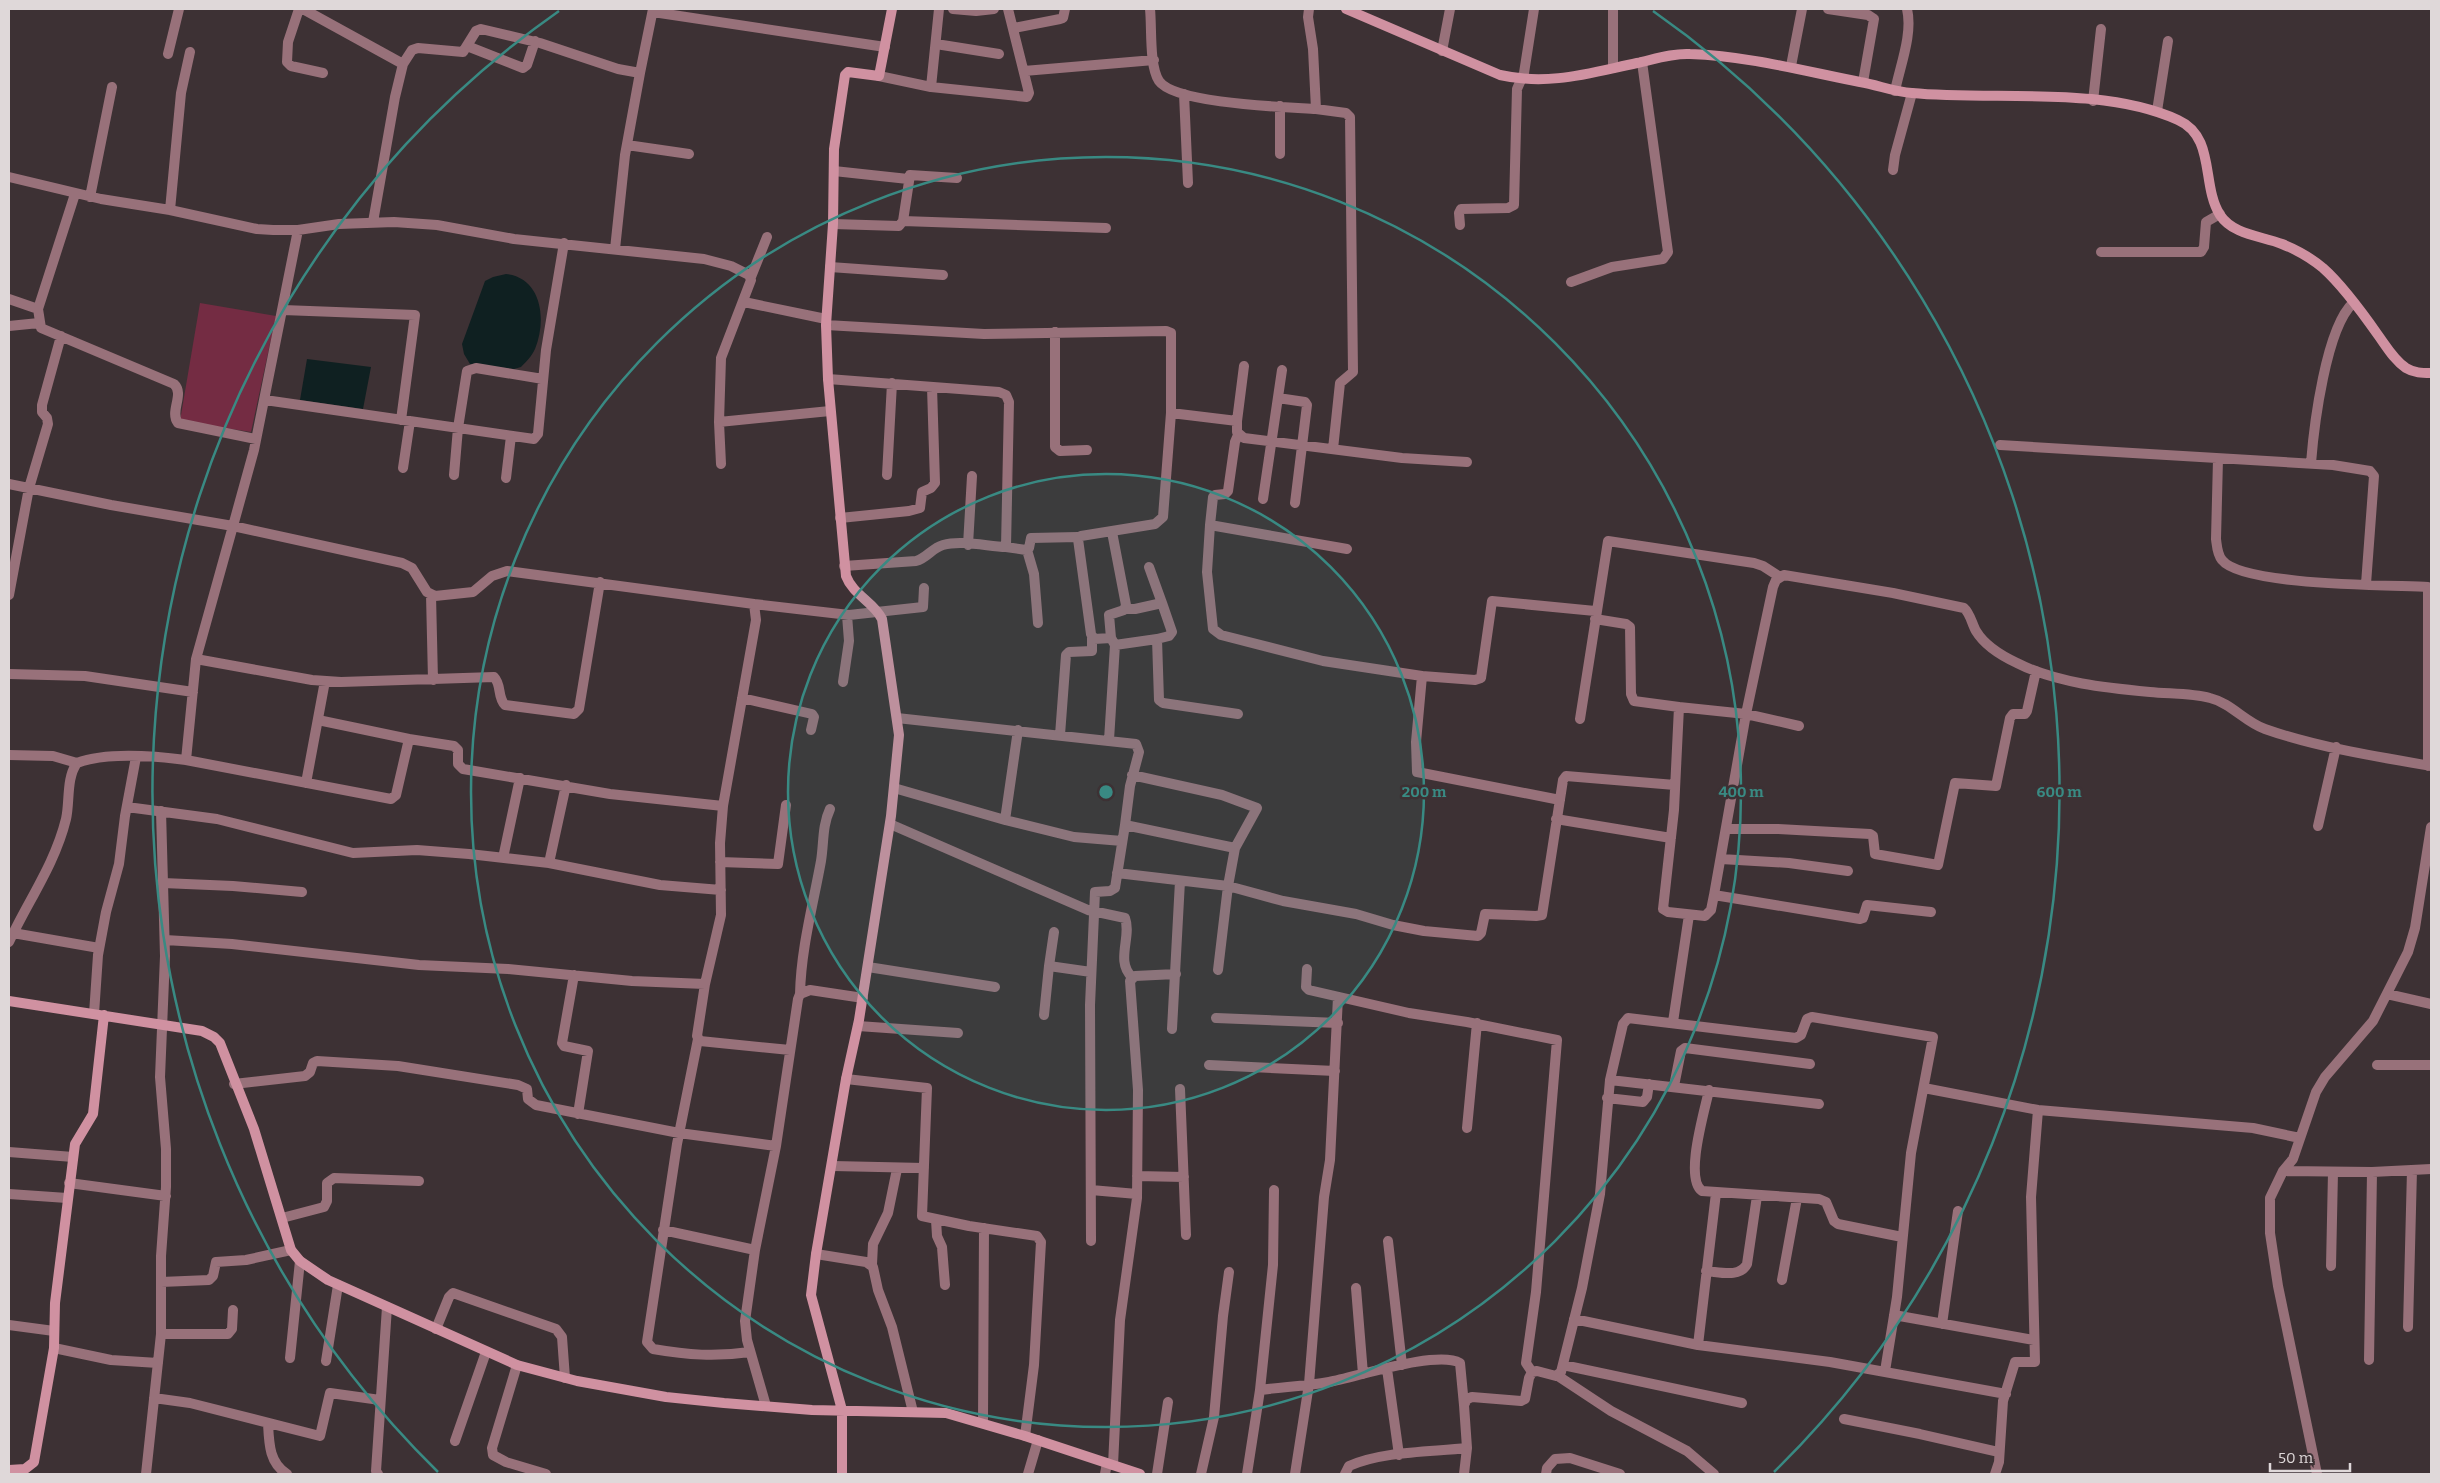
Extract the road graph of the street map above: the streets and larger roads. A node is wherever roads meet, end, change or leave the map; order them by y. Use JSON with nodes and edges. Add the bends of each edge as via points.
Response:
{"nodes":[{"id":1,"x":179,"y":9,"type":"edge"},
{"id":2,"x":301,"y":9,"type":"edge"},
{"id":3,"x":892,"y":9,"type":"edge"},
{"id":4,"x":939,"y":9,"type":"edge"},
{"id":5,"x":953,"y":9,"type":"edge"},
{"id":6,"x":994,"y":9,"type":"edge"},
{"id":7,"x":1008,"y":9,"type":"edge"},
{"id":8,"x":1065,"y":9,"type":"edge"},
{"id":9,"x":1150,"y":9,"type":"edge"},
{"id":10,"x":1309,"y":9,"type":"edge"},
{"id":11,"x":1346,"y":9,"type":"edge"},
{"id":12,"x":1450,"y":9,"type":"edge"},
{"id":13,"x":1534,"y":9,"type":"edge"},
{"id":14,"x":1613,"y":9,"type":"edge"},
{"id":15,"x":1802,"y":9,"type":"edge"},
{"id":16,"x":1828,"y":9,"type":"edge"},
{"id":17,"x":1907,"y":9,"type":"edge"},
{"id":18,"x":653,"y":11,"type":"edge"},
{"id":19,"x":1014,"y":28,"type":"junction"},
{"id":20,"x":2101,"y":29,"type":"dead end"},
{"id":21,"x":535,"y":41,"type":"junction"},
{"id":22,"x":2168,"y":41,"type":"dead end"},
{"id":23,"x":936,"y":44,"type":"junction"},
{"id":24,"x":467,"y":46,"type":"junction"},
{"id":25,"x":885,"y":47,"type":"junction"},
{"id":26,"x":1442,"y":50,"type":"junction"},
{"id":27,"x":190,"y":52,"type":"dead end"},
{"id":28,"x":168,"y":54,"type":"dead end"},
{"id":29,"x":999,"y":54,"type":"dead end"},
{"id":30,"x":1154,"y":60,"type":"junction"},
{"id":31,"x":1642,"y":62,"type":"junction"},
{"id":32,"x":404,"y":64,"type":"junction"},
{"id":33,"x":1791,"y":66,"type":"junction"},
{"id":34,"x":1613,"y":68,"type":"junction"},
{"id":35,"x":1024,"y":71,"type":"junction"},
{"id":36,"x":323,"y":73,"type":"dead end"},
{"id":37,"x":640,"y":73,"type":"junction"},
{"id":38,"x":879,"y":76,"type":"junction"},
{"id":39,"x":1520,"y":80,"type":"junction"},
{"id":40,"x":1863,"y":82,"type":"junction"},
{"id":41,"x":112,"y":87,"type":"dead end"},
{"id":42,"x":931,"y":87,"type":"junction"},
{"id":43,"x":1895,"y":91,"type":"junction"},
{"id":44,"x":1912,"y":93,"type":"junction"},
{"id":45,"x":1184,"y":94,"type":"junction"},
{"id":46,"x":2093,"y":101,"type":"junction"},
{"id":47,"x":1280,"y":106,"type":"junction"},
{"id":48,"x":1316,"y":109,"type":"junction"},
{"id":49,"x":2156,"y":111,"type":"junction"},
{"id":50,"x":627,"y":145,"type":"junction"},
{"id":51,"x":689,"y":154,"type":"dead end"},
{"id":52,"x":1280,"y":154,"type":"dead end"},
{"id":53,"x":1894,"y":170,"type":"dead end"},
{"id":54,"x":834,"y":172,"type":"junction"},
{"id":55,"x":9,"y":177,"type":"edge"},
{"id":56,"x":957,"y":178,"type":"dead end"},
{"id":57,"x":908,"y":179,"type":"junction"},
{"id":58,"x":1188,"y":183,"type":"dead end"},
{"id":59,"x":76,"y":194,"type":"junction"},
{"id":60,"x":90,"y":197,"type":"junction"},
{"id":61,"x":170,"y":210,"type":"junction"},
{"id":62,"x":2220,"y":214,"type":"junction"},
{"id":63,"x":904,"y":221,"type":"junction"},
{"id":64,"x":373,"y":222,"type":"junction"},
{"id":65,"x":833,"y":224,"type":"junction"},
{"id":66,"x":1460,"y":225,"type":"dead end"},
{"id":67,"x":1106,"y":228,"type":"dead end"},
{"id":68,"x":298,"y":230,"type":"junction"},
{"id":69,"x":767,"y":237,"type":"dead end"},
{"id":70,"x":564,"y":243,"type":"junction"},
{"id":71,"x":615,"y":249,"type":"junction"},
{"id":72,"x":2101,"y":252,"type":"dead end"},
{"id":73,"x":830,"y":267,"type":"junction"},
{"id":74,"x":943,"y":275,"type":"dead end"},
{"id":75,"x":751,"y":277,"type":"junction"},
{"id":76,"x":1571,"y":282,"type":"dead end"},
{"id":77,"x":9,"y":299,"type":"edge"},
{"id":78,"x":744,"y":302,"type":"junction"},
{"id":79,"x":2353,"y":303,"type":"junction"},
{"id":80,"x":38,"y":309,"type":"junction"},
{"id":81,"x":283,"y":310,"type":"junction"},
{"id":82,"x":826,"y":322,"type":"junction"},
{"id":83,"x":39,"y":323,"type":"junction"},
{"id":84,"x":9,"y":326,"type":"edge"},
{"id":85,"x":1055,"y":332,"type":"junction"},
{"id":86,"x":61,"y":336,"type":"junction"},
{"id":87,"x":1244,"y":366,"type":"dead end"},
{"id":88,"x":1282,"y":370,"type":"dead end"},
{"id":89,"x":2431,"y":373,"type":"edge"},
{"id":90,"x":543,"y":379,"type":"junction"},
{"id":91,"x":828,"y":379,"type":"junction"},
{"id":92,"x":892,"y":383,"type":"junction"},
{"id":93,"x":932,"y":387,"type":"junction"},
{"id":94,"x":1278,"y":398,"type":"junction"},
{"id":95,"x":264,"y":400,"type":"junction"},
{"id":96,"x":830,"y":411,"type":"junction"},
{"id":97,"x":1171,"y":413,"type":"junction"},
{"id":98,"x":405,"y":421,"type":"junction"},
{"id":99,"x":1237,"y":421,"type":"junction"},
{"id":100,"x":719,"y":422,"type":"junction"},
{"id":101,"x":458,"y":428,"type":"junction"},
{"id":102,"x":1238,"y":435,"type":"junction"},
{"id":103,"x":510,"y":436,"type":"junction"},
{"id":104,"x":256,"y":439,"type":"junction"},
{"id":105,"x":1273,"y":441,"type":"junction"},
{"id":106,"x":1303,"y":445,"type":"junction"},
{"id":107,"x":2000,"y":446,"type":"dead end"},
{"id":108,"x":1333,"y":449,"type":"junction"},
{"id":109,"x":1087,"y":450,"type":"dead end"},
{"id":110,"x":2218,"y":460,"type":"junction"},
{"id":111,"x":1467,"y":462,"type":"dead end"},
{"id":112,"x":2311,"y":463,"type":"junction"},
{"id":113,"x":720,"y":464,"type":"dead end"},
{"id":114,"x":403,"y":468,"type":"dead end"},
{"id":115,"x":454,"y":475,"type":"dead end"},
{"id":116,"x":887,"y":475,"type":"dead end"},
{"id":117,"x":972,"y":476,"type":"dead end"},
{"id":118,"x":506,"y":478,"type":"dead end"},
{"id":119,"x":9,"y":484,"type":"edge"},
{"id":120,"x":29,"y":488,"type":"junction"},
{"id":121,"x":1263,"y":499,"type":"dead end"},
{"id":122,"x":1295,"y":504,"type":"dead end"},
{"id":123,"x":840,"y":518,"type":"junction"},
{"id":124,"x":1210,"y":525,"type":"junction"},
{"id":125,"x":233,"y":526,"type":"junction"},
{"id":126,"x":1112,"y":532,"type":"junction"},
{"id":127,"x":1078,"y":537,"type":"junction"},
{"id":128,"x":968,"y":545,"type":"junction"},
{"id":129,"x":1006,"y":547,"type":"junction"},
{"id":130,"x":1347,"y":549,"type":"dead end"},
{"id":131,"x":1028,"y":550,"type":"junction"},
{"id":132,"x":844,"y":566,"type":"junction"},
{"id":133,"x":1149,"y":567,"type":"dead end"},
{"id":134,"x":1780,"y":577,"type":"junction"},
{"id":135,"x":600,"y":582,"type":"junction"},
{"id":136,"x":2366,"y":584,"type":"junction"},
{"id":137,"x":924,"y":588,"type":"dead end"},
{"id":138,"x":9,"y":595,"type":"edge"},
{"id":139,"x":431,"y":595,"type":"junction"},
{"id":140,"x":1162,"y":603,"type":"junction"},
{"id":141,"x":754,"y":604,"type":"junction"},
{"id":142,"x":1125,"y":609,"type":"junction"},
{"id":143,"x":875,"y":612,"type":"junction"},
{"id":144,"x":848,"y":615,"type":"junction"},
{"id":145,"x":1595,"y":615,"type":"junction"},
{"id":146,"x":1038,"y":623,"type":"dead end"},
{"id":147,"x":1092,"y":638,"type":"junction"},
{"id":148,"x":1157,"y":639,"type":"junction"},
{"id":149,"x":1113,"y":642,"type":"junction"},
{"id":150,"x":196,"y":659,"type":"junction"},
{"id":151,"x":2036,"y":671,"type":"junction"},
{"id":152,"x":9,"y":674,"type":"edge"},
{"id":153,"x":1422,"y":676,"type":"junction"},
{"id":154,"x":433,"y":680,"type":"junction"},
{"id":155,"x":325,"y":681,"type":"junction"},
{"id":156,"x":842,"y":682,"type":"dead end"},
{"id":157,"x":193,"y":692,"type":"junction"},
{"id":158,"x":742,"y":698,"type":"junction"},
{"id":159,"x":1679,"y":707,"type":"junction"},
{"id":160,"x":1238,"y":714,"type":"dead end"},
{"id":161,"x":1746,"y":714,"type":"junction"},
{"id":162,"x":897,"y":718,"type":"junction"},
{"id":163,"x":1580,"y":719,"type":"dead end"},
{"id":164,"x":318,"y":720,"type":"junction"},
{"id":165,"x":1800,"y":726,"type":"dead end"},
{"id":166,"x":811,"y":730,"type":"dead end"},
{"id":167,"x":1018,"y":730,"type":"junction"},
{"id":168,"x":1060,"y":735,"type":"junction"},
{"id":169,"x":409,"y":739,"type":"junction"},
{"id":170,"x":1110,"y":740,"type":"junction"},
{"id":171,"x":2336,"y":747,"type":"junction"},
{"id":172,"x":9,"y":755,"type":"edge"},
{"id":173,"x":136,"y":757,"type":"junction"},
{"id":174,"x":186,"y":760,"type":"junction"},
{"id":175,"x":77,"y":762,"type":"junction"},
{"id":176,"x":2429,"y":766,"type":"edge"},
{"id":177,"x":1132,"y":775,"type":"junction"},
{"id":178,"x":520,"y":778,"type":"junction"},
{"id":179,"x":306,"y":782,"type":"junction"},
{"id":180,"x":566,"y":785,"type":"junction"},
{"id":181,"x":1675,"y":785,"type":"junction"},
{"id":182,"x":894,"y":788,"type":"junction"},
{"id":183,"x":1560,"y":800,"type":"junction"},
{"id":184,"x":786,"y":805,"type":"dead end"},
{"id":185,"x":723,"y":806,"type":"junction"},
{"id":186,"x":127,"y":807,"type":"junction"},
{"id":187,"x":830,"y":809,"type":"dead end"},
{"id":188,"x":161,"y":811,"type":"junction"},
{"id":189,"x":1556,"y":819,"type":"junction"},
{"id":190,"x":1004,"y":820,"type":"junction"},
{"id":191,"x":890,"y":824,"type":"junction"},
{"id":192,"x":1125,"y":825,"type":"junction"},
{"id":193,"x":2318,"y":826,"type":"dead end"},
{"id":194,"x":2431,"y":827,"type":"edge"},
{"id":195,"x":1727,"y":829,"type":"junction"},
{"id":196,"x":1671,"y":838,"type":"junction"},
{"id":197,"x":1122,"y":841,"type":"junction"},
{"id":198,"x":1235,"y":848,"type":"junction"},
{"id":199,"x":503,"y":858,"type":"junction"},
{"id":200,"x":1721,"y":859,"type":"junction"},
{"id":201,"x":720,"y":862,"type":"junction"},
{"id":202,"x":550,"y":863,"type":"junction"},
{"id":203,"x":1848,"y":871,"type":"dead end"},
{"id":204,"x":1117,"y":873,"type":"junction"},
{"id":205,"x":1180,"y":881,"type":"junction"},
{"id":206,"x":163,"y":883,"type":"junction"},
{"id":207,"x":1228,"y":886,"type":"junction"},
{"id":208,"x":721,"y":890,"type":"junction"},
{"id":209,"x":302,"y":892,"type":"dead end"},
{"id":210,"x":1714,"y":895,"type":"junction"},
{"id":211,"x":1093,"y":912,"type":"junction"},
{"id":212,"x":1931,"y":912,"type":"dead end"},
{"id":213,"x":1689,"y":915,"type":"junction"},
{"id":214,"x":1054,"y":932,"type":"dead end"},
{"id":215,"x":11,"y":938,"type":"edge"},
{"id":216,"x":165,"y":940,"type":"junction"},
{"id":217,"x":99,"y":948,"type":"junction"},
{"id":218,"x":1049,"y":966,"type":"junction"},
{"id":219,"x":868,"y":967,"type":"junction"},
{"id":220,"x":1307,"y":969,"type":"dead end"},
{"id":221,"x":1218,"y":970,"type":"dead end"},
{"id":222,"x":1091,"y":972,"type":"junction"},
{"id":223,"x":1176,"y":974,"type":"junction"},
{"id":224,"x":574,"y":975,"type":"junction"},
{"id":225,"x":1132,"y":977,"type":"junction"},
{"id":226,"x":705,"y":984,"type":"junction"},
{"id":227,"x":995,"y":987,"type":"dead end"},
{"id":228,"x":800,"y":994,"type":"junction"},
{"id":229,"x":2387,"y":994,"type":"junction"},
{"id":230,"x":1338,"y":997,"type":"junction"},
{"id":231,"x":863,"y":998,"type":"junction"},
{"id":232,"x":9,"y":1001,"type":"edge"},
{"id":233,"x":2431,"y":1004,"type":"edge"},
{"id":234,"x":99,"y":1014,"type":"junction"},
{"id":235,"x":1044,"y":1015,"type":"dead end"},
{"id":236,"x":1216,"y":1018,"type":"dead end"},
{"id":237,"x":1673,"y":1022,"type":"junction"},
{"id":238,"x":1338,"y":1023,"type":"junction"},
{"id":239,"x":163,"y":1024,"type":"junction"},
{"id":240,"x":1477,"y":1024,"type":"junction"},
{"id":241,"x":858,"y":1026,"type":"junction"},
{"id":242,"x":1172,"y":1029,"type":"dead end"},
{"id":243,"x":958,"y":1033,"type":"dead end"},
{"id":244,"x":698,"y":1039,"type":"junction"},
{"id":245,"x":790,"y":1050,"type":"junction"},
{"id":246,"x":1810,"y":1064,"type":"dead end"},
{"id":247,"x":1209,"y":1065,"type":"dead end"},
{"id":248,"x":2377,"y":1065,"type":"dead end"},
{"id":249,"x":2431,"y":1066,"type":"edge"},
{"id":250,"x":1335,"y":1071,"type":"junction"},
{"id":251,"x":846,"y":1079,"type":"junction"},
{"id":252,"x":1610,"y":1080,"type":"junction"},
{"id":253,"x":234,"y":1084,"type":"junction"},
{"id":254,"x":1649,"y":1084,"type":"junction"},
{"id":255,"x":1674,"y":1086,"type":"junction"},
{"id":256,"x":1924,"y":1088,"type":"junction"},
{"id":257,"x":1180,"y":1089,"type":"dead end"},
{"id":258,"x":1709,"y":1090,"type":"junction"},
{"id":259,"x":1607,"y":1098,"type":"junction"},
{"id":260,"x":1820,"y":1104,"type":"dead end"},
{"id":261,"x":2038,"y":1110,"type":"junction"},
{"id":262,"x":578,"y":1114,"type":"junction"},
{"id":263,"x":1467,"y":1128,"type":"dead end"},
{"id":264,"x":679,"y":1133,"type":"junction"},
{"id":265,"x":2300,"y":1138,"type":"junction"},
{"id":266,"x":776,"y":1146,"type":"junction"},
{"id":267,"x":9,"y":1152,"type":"edge"},
{"id":268,"x":73,"y":1157,"type":"junction"},
{"id":269,"x":833,"y":1166,"type":"junction"},
{"id":270,"x":924,"y":1168,"type":"junction"},
{"id":271,"x":897,"y":1169,"type":"junction"},
{"id":272,"x":2431,"y":1169,"type":"edge"},
{"id":273,"x":2412,"y":1170,"type":"junction"},
{"id":274,"x":2283,"y":1171,"type":"junction"},
{"id":275,"x":2333,"y":1172,"type":"junction"},
{"id":276,"x":2372,"y":1172,"type":"junction"},
{"id":277,"x":1137,"y":1176,"type":"junction"},
{"id":278,"x":1184,"y":1177,"type":"junction"},
{"id":279,"x":419,"y":1181,"type":"dead end"},
{"id":280,"x":69,"y":1183,"type":"junction"},
{"id":281,"x":1091,"y":1190,"type":"junction"},
{"id":282,"x":1274,"y":1190,"type":"dead end"},
{"id":283,"x":1716,"y":1193,"type":"junction"},
{"id":284,"x":9,"y":1194,"type":"edge"},
{"id":285,"x":1137,"y":1194,"type":"junction"},
{"id":286,"x":166,"y":1196,"type":"junction"},
{"id":287,"x":1757,"y":1196,"type":"junction"},
{"id":288,"x":67,"y":1198,"type":"junction"},
{"id":289,"x":1797,"y":1198,"type":"junction"},
{"id":290,"x":1958,"y":1211,"type":"dead end"},
{"id":291,"x":282,"y":1218,"type":"junction"},
{"id":292,"x":936,"y":1220,"type":"junction"},
{"id":293,"x":984,"y":1228,"type":"junction"},
{"id":294,"x":663,"y":1230,"type":"junction"},
{"id":295,"x":1186,"y":1235,"type":"dead end"},
{"id":296,"x":1902,"y":1236,"type":"junction"},
{"id":297,"x":1091,"y":1241,"type":"dead end"},
{"id":298,"x":1388,"y":1241,"type":"dead end"},
{"id":299,"x":291,"y":1250,"type":"junction"},
{"id":300,"x":756,"y":1250,"type":"junction"},
{"id":301,"x":816,"y":1254,"type":"junction"},
{"id":302,"x":300,"y":1260,"type":"junction"},
{"id":303,"x":872,"y":1264,"type":"junction"},
{"id":304,"x":2331,"y":1266,"type":"dead end"},
{"id":305,"x":1706,"y":1271,"type":"junction"},
{"id":306,"x":1229,"y":1272,"type":"dead end"},
{"id":307,"x":1782,"y":1280,"type":"dead end"},
{"id":308,"x":161,"y":1282,"type":"junction"},
{"id":309,"x":338,"y":1285,"type":"junction"},
{"id":310,"x":944,"y":1286,"type":"dead end"},
{"id":311,"x":1356,"y":1288,"type":"dead end"},
{"id":312,"x":387,"y":1307,"type":"junction"},
{"id":313,"x":234,"y":1310,"type":"dead end"},
{"id":314,"x":1894,"y":1316,"type":"junction"},
{"id":315,"x":1574,"y":1319,"type":"junction"},
{"id":316,"x":1942,"y":1324,"type":"junction"},
{"id":317,"x":9,"y":1325,"type":"edge"},
{"id":318,"x":2408,"y":1327,"type":"dead end"},
{"id":319,"x":436,"y":1329,"type":"junction"},
{"id":320,"x":54,"y":1331,"type":"junction"},
{"id":321,"x":161,"y":1334,"type":"junction"},
{"id":322,"x":2034,"y":1340,"type":"junction"},
{"id":323,"x":1698,"y":1345,"type":"junction"},
{"id":324,"x":54,"y":1348,"type":"junction"},
{"id":325,"x":486,"y":1352,"type":"junction"},
{"id":326,"x":750,"y":1352,"type":"junction"},
{"id":327,"x":290,"y":1358,"type":"dead end"},
{"id":328,"x":2369,"y":1360,"type":"dead end"},
{"id":329,"x":326,"y":1361,"type":"dead end"},
{"id":330,"x":158,"y":1363,"type":"junction"},
{"id":331,"x":517,"y":1365,"type":"junction"},
{"id":332,"x":1402,"y":1365,"type":"junction"},
{"id":333,"x":1564,"y":1365,"type":"junction"},
{"id":334,"x":1387,"y":1369,"type":"junction"},
{"id":335,"x":1885,"y":1371,"type":"junction"},
{"id":336,"x":1532,"y":1372,"type":"junction"},
{"id":337,"x":1363,"y":1374,"type":"junction"},
{"id":338,"x":1558,"y":1376,"type":"junction"},
{"id":339,"x":565,"y":1378,"type":"junction"},
{"id":340,"x":1309,"y":1384,"type":"junction"},
{"id":341,"x":1260,"y":1390,"type":"junction"},
{"id":342,"x":2006,"y":1394,"type":"junction"},
{"id":343,"x":154,"y":1398,"type":"junction"},
{"id":344,"x":380,"y":1400,"type":"junction"},
{"id":345,"x":1168,"y":1402,"type":"dead end"},
{"id":346,"x":1742,"y":1403,"type":"dead end"},
{"id":347,"x":1464,"y":1405,"type":"junction"},
{"id":348,"x":766,"y":1406,"type":"junction"},
{"id":349,"x":842,"y":1410,"type":"junction"},
{"id":350,"x":913,"y":1412,"type":"junction"},
{"id":351,"x":1844,"y":1419,"type":"dead end"},
{"id":352,"x":268,"y":1423,"type":"junction"},
{"id":353,"x":982,"y":1423,"type":"junction"},
{"id":354,"x":1025,"y":1436,"type":"junction"},
{"id":355,"x":1038,"y":1440,"type":"junction"},
{"id":356,"x":455,"y":1441,"type":"dead end"},
{"id":357,"x":1467,"y":1448,"type":"junction"},
{"id":358,"x":1999,"y":1452,"type":"junction"},
{"id":359,"x":1398,"y":1455,"type":"junction"},
{"id":360,"x":1110,"y":1464,"type":"junction"},
{"id":361,"x":9,"y":1470,"type":"edge"},
{"id":362,"x":146,"y":1474,"type":"edge"},
{"id":363,"x":287,"y":1474,"type":"edge"},
{"id":364,"x":378,"y":1474,"type":"edge"},
{"id":365,"x":546,"y":1474,"type":"edge"},
{"id":366,"x":842,"y":1474,"type":"edge"},
{"id":367,"x":1028,"y":1474,"type":"edge"},
{"id":368,"x":1105,"y":1474,"type":"edge"},
{"id":369,"x":1140,"y":1474,"type":"edge"},
{"id":370,"x":1157,"y":1474,"type":"edge"},
{"id":371,"x":1201,"y":1474,"type":"edge"},
{"id":372,"x":1247,"y":1474,"type":"edge"},
{"id":373,"x":1295,"y":1474,"type":"edge"},
{"id":374,"x":1345,"y":1474,"type":"edge"},
{"id":375,"x":1464,"y":1474,"type":"edge"},
{"id":376,"x":1546,"y":1474,"type":"edge"},
{"id":377,"x":1620,"y":1474,"type":"edge"},
{"id":378,"x":1714,"y":1474,"type":"edge"},
{"id":379,"x":1995,"y":1474,"type":"edge"},
{"id":380,"x":2317,"y":1474,"type":"edge"}],
"edges":[{"from":1,"to":28,"type":"street"},
{"from":2,"to":32,"type":"street"},
{"from":2,"to":36,"type":"street","via":[[288,42],[287,62],[291,66]]},
{"from":3,"to":25,"type":"street"},
{"from":4,"to":23,"type":"street"},
{"from":5,"to":6,"type":"street"},
{"from":7,"to":19,"type":"street"},
{"from":8,"to":19,"type":"street","via":[[1063,18]]},
{"from":9,"to":30,"type":"street"},
{"from":10,"to":48,"type":"street"},
{"from":11,"to":26,"type":"street"},
{"from":12,"to":26,"type":"street"},
{"from":13,"to":39,"type":"street","via":[[1524,73]]},
{"from":14,"to":34,"type":"street"},
{"from":15,"to":33,"type":"street"},
{"from":16,"to":40,"type":"street","via":[[1868,15],[1874,19]]},
{"from":17,"to":43,"type":"street","via":[[1908,33]]},
{"from":18,"to":25,"type":"street"},
{"from":18,"to":37,"type":"street"},
{"from":19,"to":35,"type":"street"},
{"from":20,"to":46,"type":"street"},
{"from":21,"to":24,"type":"street","via":[[481,30],[476,31]]},
{"from":21,"to":24,"type":"street","via":[[523,68]]},
{"from":21,"to":37,"type":"street","via":[[618,69]]},
{"from":22,"to":49,"type":"street"},
{"from":23,"to":29,"type":"street"},
{"from":23,"to":42,"type":"street"},
{"from":24,"to":32,"type":"street","via":[[460,53],[418,48],[412,50]]},
{"from":25,"to":38,"type":"street"},
{"from":26,"to":39,"type":"street","via":[[1500,75]]},
{"from":27,"to":61,"type":"street","via":[[181,92]]},
{"from":30,"to":35,"type":"street"},
{"from":30,"to":45,"type":"street","via":[[1154,71],[1165,87]]},
{"from":31,"to":33,"type":"street","via":[[1689,54]]},
{"from":31,"to":34,"type":"street"},
{"from":31,"to":76,"type":"street","via":[[1668,252],[1666,257],[1612,267]]},
{"from":32,"to":64,"type":"street"},
{"from":33,"to":40,"type":"street"},
{"from":34,"to":39,"type":"street","via":[[1558,80]]},
{"from":35,"to":42,"type":"street","via":[[1027,97]]},
{"from":37,"to":50,"type":"street"},
{"from":38,"to":42,"type":"street"},
{"from":38,"to":54,"type":"street","via":[[845,73],[834,149]]},
{"from":39,"to":66,"type":"street","via":[[1517,89],[1514,205],[1508,208],[1461,209]]},
{"from":40,"to":43,"type":"street"},
{"from":41,"to":60,"type":"street"},
{"from":43,"to":44,"type":"street"},
{"from":44,"to":46,"type":"street","via":[[2020,95]]},
{"from":44,"to":53,"type":"street"},
{"from":45,"to":47,"type":"street"},
{"from":45,"to":58,"type":"street"},
{"from":46,"to":49,"type":"street"},
{"from":47,"to":48,"type":"street"},
{"from":47,"to":52,"type":"street"},
{"from":48,"to":108,"type":"street","via":[[1346,113],[1350,117],[1353,372],[1340,383]]},
{"from":49,"to":62,"type":"street","via":[[2182,122],[2195,132],[2202,146]]},
{"from":50,"to":51,"type":"street"},
{"from":50,"to":71,"type":"street"},
{"from":54,"to":57,"type":"street"},
{"from":54,"to":65,"type":"street"},
{"from":55,"to":59,"type":"street"},
{"from":56,"to":57,"type":"street","via":[[912,174]]},
{"from":57,"to":63,"type":"street"},
{"from":59,"to":60,"type":"street"},
{"from":59,"to":80,"type":"street"},
{"from":60,"to":61,"type":"street"},
{"from":61,"to":68,"type":"street","via":[[257,229]]},
{"from":62,"to":72,"type":"street","via":[[2206,222],[2201,252]]},
{"from":62,"to":79,"type":"street","via":[[2237,230],[2304,254],[2325,269]]},
{"from":63,"to":65,"type":"street","via":[[898,226]]},
{"from":63,"to":67,"type":"street"},
{"from":64,"to":68,"type":"street"},
{"from":64,"to":70,"type":"street","via":[[437,225]]},
{"from":65,"to":73,"type":"street"},
{"from":68,"to":81,"type":"street"},
{"from":69,"to":75,"type":"street"},
{"from":70,"to":71,"type":"street"},
{"from":70,"to":90,"type":"street"},
{"from":71,"to":75,"type":"street","via":[[704,259],[731,266]]},
{"from":73,"to":74,"type":"street"},
{"from":73,"to":82,"type":"street"},
{"from":75,"to":78,"type":"street"},
{"from":77,"to":80,"type":"street"},
{"from":78,"to":82,"type":"street"},
{"from":78,"to":100,"type":"street","via":[[722,358]]},
{"from":79,"to":89,"type":"street","via":[[2398,361],[2417,373]]},
{"from":79,"to":112,"type":"street","via":[[2345,311],[2336,330],[2317,411]]},
{"from":80,"to":83,"type":"street"},
{"from":81,"to":95,"type":"street"},
{"from":81,"to":98,"type":"street","via":[[415,315]]},
{"from":82,"to":85,"type":"street","via":[[984,334]]},
{"from":82,"to":91,"type":"street"},
{"from":83,"to":84,"type":"street"},
{"from":83,"to":86,"type":"street","via":[[41,328]]},
{"from":85,"to":97,"type":"street","via":[[1169,331]]},
{"from":85,"to":109,"type":"street","via":[[1055,447],[1060,451]]},
{"from":86,"to":104,"type":"street","via":[[174,384],[178,390],[174,418],[180,424]]},
{"from":86,"to":120,"type":"street","via":[[42,408],[47,429]]},
{"from":87,"to":99,"type":"street"},
{"from":88,"to":94,"type":"street"},
{"from":90,"to":101,"type":"street","via":[[471,368],[465,376]]},
{"from":90,"to":103,"type":"street","via":[[537,437],[530,440]]},
{"from":91,"to":92,"type":"street"},
{"from":91,"to":96,"type":"street"},
{"from":92,"to":93,"type":"street"},
{"from":92,"to":116,"type":"street"},
{"from":93,"to":123,"type":"street","via":[[935,483],[922,492],[920,508]]},
{"from":93,"to":129,"type":"street","via":[[999,392],[1008,398]]},
{"from":94,"to":105,"type":"street"},
{"from":94,"to":106,"type":"street","via":[[1307,403]]},
{"from":95,"to":98,"type":"street"},
{"from":95,"to":104,"type":"street"},
{"from":96,"to":100,"type":"street"},
{"from":96,"to":123,"type":"street"},
{"from":97,"to":99,"type":"street"},
{"from":97,"to":126,"type":"street","via":[[1161,520]]},
{"from":98,"to":101,"type":"street"},
{"from":98,"to":114,"type":"street"},
{"from":99,"to":102,"type":"street"},
{"from":100,"to":113,"type":"street"},
{"from":101,"to":103,"type":"street"},
{"from":101,"to":115,"type":"street"},
{"from":102,"to":105,"type":"street"},
{"from":102,"to":124,"type":"street","via":[[1228,490],[1213,497]]},
{"from":103,"to":118,"type":"street"},
{"from":104,"to":125,"type":"street"},
{"from":105,"to":106,"type":"street"},
{"from":105,"to":121,"type":"street"},
{"from":106,"to":108,"type":"street"},
{"from":106,"to":122,"type":"street"},
{"from":107,"to":110,"type":"street"},
{"from":108,"to":111,"type":"street"},
{"from":110,"to":112,"type":"street"},
{"from":110,"to":136,"type":"street","via":[[2216,539],[2217,551],[2223,562],[2252,575]]},
{"from":112,"to":136,"type":"street","via":[[2370,471],[2374,476]]},
{"from":117,"to":128,"type":"street"},
{"from":119,"to":120,"type":"street"},
{"from":120,"to":125,"type":"street"},
{"from":120,"to":138,"type":"street"},
{"from":123,"to":132,"type":"street"},
{"from":124,"to":130,"type":"street"},
{"from":124,"to":153,"type":"street","via":[[1207,572],[1212,624],[1216,633],[1323,661]]},
{"from":125,"to":139,"type":"street","via":[[402,563],[418,575]]},
{"from":125,"to":150,"type":"street"},
{"from":126,"to":127,"type":"street"},
{"from":126,"to":142,"type":"street"},
{"from":127,"to":131,"type":"street","via":[[1031,538]]},
{"from":127,"to":147,"type":"street"},
{"from":128,"to":129,"type":"street"},
{"from":128,"to":132,"type":"street","via":[[942,545],[916,561]]},
{"from":129,"to":131,"type":"street"},
{"from":131,"to":146,"type":"street","via":[[1034,574]]},
{"from":132,"to":143,"type":"street","via":[[849,586]]},
{"from":133,"to":140,"type":"street"},
{"from":134,"to":145,"type":"street","via":[[1754,563],[1609,540]]},
{"from":134,"to":151,"type":"street","via":[[1792,575],[1964,608],[1976,631],[1990,647]]},
{"from":134,"to":161,"type":"street","via":[[1772,587]]},
{"from":135,"to":139,"type":"street","via":[[507,571],[492,576],[473,592]]},
{"from":135,"to":141,"type":"street"},
{"from":135,"to":154,"type":"street","via":[[577,712],[569,714],[505,705],[494,677]]},
{"from":136,"to":176,"type":"street","via":[[2428,587]]},
{"from":137,"to":143,"type":"street","via":[[923,607]]},
{"from":139,"to":154,"type":"street"},
{"from":140,"to":142,"type":"street"},
{"from":140,"to":148,"type":"street","via":[[1172,629],[1171,634]]},
{"from":141,"to":144,"type":"street"},
{"from":141,"to":158,"type":"street","via":[[756,620]]},
{"from":142,"to":149,"type":"street","via":[[1109,614]]},
{"from":143,"to":144,"type":"street"},
{"from":143,"to":162,"type":"street","via":[[882,620]]},
{"from":144,"to":156,"type":"street"},
{"from":145,"to":153,"type":"street","via":[[1492,601],[1481,678]]},
{"from":145,"to":159,"type":"street","via":[[1630,626],[1631,694],[1634,701]]},
{"from":145,"to":163,"type":"street"},
{"from":147,"to":149,"type":"street"},
{"from":147,"to":168,"type":"street","via":[[1092,651],[1069,652],[1066,655]]},
{"from":148,"to":149,"type":"street"},
{"from":148,"to":160,"type":"street","via":[[1160,702]]},
{"from":149,"to":170,"type":"street"},
{"from":150,"to":155,"type":"street"},
{"from":150,"to":157,"type":"street"},
{"from":151,"to":171,"type":"street","via":[[2077,682],[2209,698],[2222,702],[2252,724]]},
{"from":151,"to":195,"type":"street","via":[[2027,711],[2025,714],[2013,714],[2010,718],[1996,786],[1955,783],[1938,865],[1875,854],[1870,834]]},
{"from":152,"to":157,"type":"street","via":[[86,676]]},
{"from":153,"to":183,"type":"street","via":[[1416,742],[1417,772]]},
{"from":154,"to":155,"type":"street"},
{"from":155,"to":164,"type":"street"},
{"from":157,"to":174,"type":"street"},
{"from":158,"to":166,"type":"street","via":[[812,714]]},
{"from":158,"to":185,"type":"street"},
{"from":159,"to":161,"type":"street"},
{"from":159,"to":181,"type":"street"},
{"from":161,"to":165,"type":"street"},
{"from":161,"to":195,"type":"street"},
{"from":162,"to":167,"type":"street"},
{"from":162,"to":182,"type":"street","via":[[899,735]]},
{"from":164,"to":169,"type":"street"},
{"from":164,"to":179,"type":"street"},
{"from":167,"to":168,"type":"street"},
{"from":167,"to":190,"type":"street"},
{"from":168,"to":170,"type":"street"},
{"from":169,"to":178,"type":"street","via":[[454,746],[458,750],[458,764],[463,769]]},
{"from":169,"to":179,"type":"street","via":[[396,795],[391,799]]},
{"from":170,"to":177,"type":"street","via":[[1132,743],[1139,748]]},
{"from":171,"to":176,"type":"street"},
{"from":171,"to":193,"type":"street"},
{"from":172,"to":175,"type":"street","via":[[53,756]]},
{"from":173,"to":174,"type":"street"},
{"from":173,"to":175,"type":"street"},
{"from":173,"to":186,"type":"street"},
{"from":174,"to":179,"type":"street"},
{"from":175,"to":215,"type":"street","via":[[72,773],[67,818],[59,842]]},
{"from":177,"to":192,"type":"street"},
{"from":177,"to":198,"type":"street","via":[[1222,795],[1257,808]]},
{"from":178,"to":180,"type":"street"},
{"from":178,"to":199,"type":"street"},
{"from":180,"to":185,"type":"street","via":[[610,794]]},
{"from":180,"to":202,"type":"street"},
{"from":181,"to":183,"type":"street","via":[[1569,775],[1563,780]]},
{"from":181,"to":196,"type":"street"},
{"from":182,"to":190,"type":"street"},
{"from":182,"to":191,"type":"street"},
{"from":183,"to":189,"type":"street"},
{"from":184,"to":201,"type":"street","via":[[778,864]]},
{"from":185,"to":201,"type":"street"},
{"from":186,"to":188,"type":"street"},
{"from":186,"to":217,"type":"street","via":[[120,864]]},
{"from":187,"to":228,"type":"street","via":[[824,824],[822,858],[802,961]]},
{"from":188,"to":199,"type":"street","via":[[217,819],[353,853],[417,850]]},
{"from":188,"to":206,"type":"street"},
{"from":189,"to":196,"type":"street"},
{"from":189,"to":207,"type":"street","via":[[1542,915],[1485,914],[1478,936],[1393,925],[1356,914],[1283,902]]},
{"from":190,"to":197,"type":"street","via":[[1074,838]]},
{"from":191,"to":211,"type":"street"},
{"from":191,"to":219,"type":"street"},
{"from":192,"to":197,"type":"street"},
{"from":192,"to":198,"type":"street"},
{"from":194,"to":229,"type":"street","via":[[2415,928],[2408,952]]},
{"from":195,"to":200,"type":"street"},
{"from":196,"to":213,"type":"street","via":[[1663,909]]},
{"from":197,"to":204,"type":"street"},
{"from":198,"to":207,"type":"street"},
{"from":199,"to":202,"type":"street"},
{"from":200,"to":203,"type":"street"},
{"from":200,"to":210,"type":"street"},
{"from":201,"to":208,"type":"street"},
{"from":202,"to":208,"type":"street","via":[[660,885]]},
{"from":204,"to":205,"type":"street"},
{"from":204,"to":211,"type":"street","via":[[1114,890],[1096,892]]},
{"from":205,"to":207,"type":"street"},
{"from":205,"to":223,"type":"street"},
{"from":206,"to":209,"type":"street"},
{"from":206,"to":216,"type":"street"},
{"from":207,"to":221,"type":"street"},
{"from":208,"to":226,"type":"street","via":[[721,916]]},
{"from":210,"to":212,"type":"street","via":[[1860,919],[1866,905]]},
{"from":210,"to":213,"type":"street","via":[[1710,914]]},
{"from":211,"to":222,"type":"street"},
{"from":211,"to":225,"type":"street","via":[[1125,918],[1124,962]]},
{"from":213,"to":237,"type":"street"},
{"from":214,"to":218,"type":"street"},
{"from":215,"to":217,"type":"street"},
{"from":216,"to":224,"type":"street","via":[[232,944],[419,965]]},
{"from":216,"to":239,"type":"street"},
{"from":217,"to":234,"type":"street"},
{"from":218,"to":222,"type":"street"},
{"from":218,"to":235,"type":"street"},
{"from":219,"to":227,"type":"street"},
{"from":219,"to":231,"type":"street"},
{"from":220,"to":230,"type":"street","via":[[1307,990]]},
{"from":222,"to":281,"type":"street"},
{"from":223,"to":225,"type":"street"},
{"from":223,"to":242,"type":"street"},
{"from":224,"to":226,"type":"street"},
{"from":224,"to":262,"type":"street","via":[[562,1043],[588,1051]]},
{"from":225,"to":277,"type":"street","via":[[1138,1090]]},
{"from":226,"to":244,"type":"street"},
{"from":228,"to":231,"type":"street","via":[[810,990]]},
{"from":228,"to":245,"type":"street"},
{"from":229,"to":233,"type":"street"},
{"from":229,"to":265,"type":"street","via":[[2373,1021],[2316,1092]]},
{"from":230,"to":238,"type":"street"},
{"from":230,"to":240,"type":"street"},
{"from":231,"to":241,"type":"street"},
{"from":232,"to":234,"type":"street"},
{"from":234,"to":239,"type":"street"},
{"from":234,"to":268,"type":"street","via":[[93,1114],[76,1140]]},
{"from":236,"to":238,"type":"street"},
{"from":237,"to":252,"type":"street","via":[[1625,1020]]},
{"from":237,"to":256,"type":"street","via":[[1798,1038],[1805,1022],[1812,1017],[1931,1036],[1934,1040]]},
{"from":238,"to":250,"type":"street"},
{"from":239,"to":253,"type":"street","via":[[202,1031],[214,1037],[220,1044]]},
{"from":239,"to":286,"type":"street","via":[[160,1077]]},
{"from":240,"to":263,"type":"street"},
{"from":240,"to":336,"type":"street","via":[[1554,1038],[1558,1043],[1536,1292],[1526,1363]]},
{"from":241,"to":243,"type":"street"},
{"from":241,"to":251,"type":"street"},
{"from":244,"to":245,"type":"street"},
{"from":244,"to":264,"type":"street"},
{"from":245,"to":266,"type":"street"},
{"from":246,"to":255,"type":"street","via":[[1685,1048]]},
{"from":247,"to":250,"type":"street"},
{"from":248,"to":249,"type":"street"},
{"from":250,"to":340,"type":"street"},
{"from":251,"to":269,"type":"street"},
{"from":251,"to":270,"type":"street","via":[[927,1088]]},
{"from":252,"to":254,"type":"street"},
{"from":252,"to":259,"type":"street"},
{"from":253,"to":262,"type":"street","via":[[305,1076],[317,1061],[376,1063],[518,1085],[527,1090],[528,1099],[533,1104]]},
{"from":253,"to":291,"type":"street","via":[[254,1129]]},
{"from":254,"to":255,"type":"street"},
{"from":254,"to":259,"type":"street","via":[[1648,1097],[1643,1102]]},
{"from":255,"to":258,"type":"street"},
{"from":256,"to":261,"type":"street"},
{"from":256,"to":296,"type":"street","via":[[1911,1153]]},
{"from":257,"to":278,"type":"street"},
{"from":258,"to":260,"type":"street"},
{"from":258,"to":283,"type":"street","via":[[1694,1181],[1702,1191]]},
{"from":259,"to":315,"type":"street","via":[[1600,1194]]},
{"from":261,"to":265,"type":"street","via":[[2253,1128]]},
{"from":261,"to":322,"type":"street","via":[[2031,1197]]},
{"from":262,"to":264,"type":"street"},
{"from":264,"to":266,"type":"street"},
{"from":264,"to":294,"type":"street"},
{"from":265,"to":274,"type":"street","via":[[2293,1159]]},
{"from":266,"to":300,"type":"street"},
{"from":267,"to":268,"type":"street"},
{"from":268,"to":280,"type":"street"},
{"from":269,"to":271,"type":"street"},
{"from":269,"to":301,"type":"street"},
{"from":270,"to":271,"type":"street"},
{"from":270,"to":292,"type":"street","via":[[921,1214]]},
{"from":271,"to":303,"type":"street","via":[[888,1213],[873,1244]]},
{"from":272,"to":273,"type":"street"},
{"from":273,"to":276,"type":"street"},
{"from":273,"to":318,"type":"street"},
{"from":274,"to":275,"type":"street"},
{"from":274,"to":380,"type":"street","via":[[2270,1198],[2270,1233]]},
{"from":275,"to":276,"type":"street"},
{"from":275,"to":304,"type":"street"},
{"from":276,"to":328,"type":"street"},
{"from":277,"to":278,"type":"street"},
{"from":277,"to":285,"type":"street"},
{"from":278,"to":295,"type":"street"},
{"from":279,"to":291,"type":"street","via":[[334,1178],[327,1183],[324,1207]]},
{"from":280,"to":286,"type":"street"},
{"from":280,"to":288,"type":"street"},
{"from":281,"to":285,"type":"street"},
{"from":281,"to":297,"type":"street"},
{"from":282,"to":341,"type":"street","via":[[1273,1265]]},
{"from":283,"to":287,"type":"street"},
{"from":283,"to":305,"type":"street"},
{"from":284,"to":288,"type":"street"},
{"from":285,"to":360,"type":"street","via":[[1120,1320]]},
{"from":286,"to":308,"type":"street"},
{"from":287,"to":289,"type":"street"},
{"from":287,"to":305,"type":"street","via":[[1744,1270],[1738,1273]]},
{"from":288,"to":320,"type":"street"},
{"from":289,"to":296,"type":"street","via":[[1826,1202],[1834,1222],[1838,1224]]},
{"from":289,"to":307,"type":"street"},
{"from":290,"to":316,"type":"street"},
{"from":291,"to":299,"type":"street"},
{"from":292,"to":293,"type":"street"},
{"from":292,"to":310,"type":"street","via":[[936,1236],[942,1247]]},
{"from":293,"to":353,"type":"street"},
{"from":293,"to":354,"type":"street","via":[[1037,1236],[1042,1247],[1034,1366]]},
{"from":294,"to":300,"type":"street"},
{"from":294,"to":326,"type":"street","via":[[647,1336],[649,1346],[709,1357]]},
{"from":296,"to":314,"type":"street"},
{"from":298,"to":332,"type":"street"},
{"from":299,"to":302,"type":"street"},
{"from":299,"to":308,"type":"street","via":[[246,1260],[216,1262],[209,1280]]},
{"from":300,"to":326,"type":"street","via":[[745,1321]]},
{"from":301,"to":303,"type":"street"},
{"from":301,"to":349,"type":"street","via":[[811,1295]]},
{"from":302,"to":309,"type":"street"},
{"from":302,"to":327,"type":"street"},
{"from":303,"to":350,"type":"street"},
{"from":305,"to":323,"type":"street"},
{"from":306,"to":371,"type":"street","via":[[1214,1417]]},
{"from":308,"to":321,"type":"street"},
{"from":309,"to":312,"type":"street"},
{"from":309,"to":329,"type":"street"},
{"from":311,"to":337,"type":"street"},
{"from":312,"to":319,"type":"street"},
{"from":312,"to":344,"type":"street"},
{"from":313,"to":321,"type":"street","via":[[232,1329],[228,1334]]},
{"from":314,"to":316,"type":"street"},
{"from":314,"to":335,"type":"street"},
{"from":315,"to":323,"type":"street"},
{"from":315,"to":333,"type":"street"},
{"from":316,"to":322,"type":"street"},
{"from":317,"to":320,"type":"street"},
{"from":319,"to":325,"type":"street"},
{"from":319,"to":339,"type":"street","via":[[454,1293],[556,1329],[562,1337]]},
{"from":320,"to":324,"type":"street"},
{"from":321,"to":330,"type":"street"},
{"from":322,"to":342,"type":"street","via":[[2035,1362],[2015,1362]]},
{"from":323,"to":335,"type":"street"},
{"from":324,"to":330,"type":"street","via":[[111,1360]]},
{"from":324,"to":361,"type":"street","via":[[34,1462],[25,1469]]},
{"from":325,"to":331,"type":"street"},
{"from":325,"to":356,"type":"street"},
{"from":326,"to":348,"type":"street"},
{"from":330,"to":343,"type":"street"},
{"from":331,"to":339,"type":"street"},
{"from":331,"to":365,"type":"street","via":[[492,1448],[493,1455]]},
{"from":332,"to":334,"type":"street"},
{"from":332,"to":347,"type":"street","via":[[1452,1359],[1460,1363]]},
{"from":333,"to":338,"type":"street"},
{"from":333,"to":346,"type":"street"},
{"from":334,"to":337,"type":"street"},
{"from":334,"to":359,"type":"street"},
{"from":335,"to":342,"type":"street"},
{"from":336,"to":338,"type":"street"},
{"from":336,"to":347,"type":"street","via":[[1523,1401],[1472,1397]]},
{"from":337,"to":340,"type":"street"},
{"from":338,"to":378,"type":"street","via":[[1611,1410],[1687,1451]]},
{"from":339,"to":348,"type":"street","via":[[666,1397]]},
{"from":340,"to":341,"type":"street"},
{"from":340,"to":373,"type":"street"},
{"from":341,"to":372,"type":"street"},
{"from":342,"to":358,"type":"street"},
{"from":343,"to":352,"type":"street","via":[[190,1403]]},
{"from":343,"to":362,"type":"street"},
{"from":344,"to":352,"type":"street","via":[[330,1393],[320,1436]]},
{"from":344,"to":364,"type":"street"},
{"from":345,"to":370,"type":"street"},
{"from":347,"to":357,"type":"street"},
{"from":348,"to":349,"type":"street"},
{"from":349,"to":350,"type":"street"},
{"from":349,"to":366,"type":"street"},
{"from":350,"to":353,"type":"street","via":[[946,1413]]},
{"from":351,"to":358,"type":"street"},
{"from":352,"to":363,"type":"street","via":[[273,1459],[279,1470]]},
{"from":353,"to":354,"type":"street"},
{"from":354,"to":355,"type":"street"},
{"from":355,"to":360,"type":"street"},
{"from":355,"to":367,"type":"street"},
{"from":357,"to":359,"type":"street"},
{"from":357,"to":375,"type":"street"},
{"from":358,"to":379,"type":"street"},
{"from":359,"to":374,"type":"street","via":[[1358,1462],[1349,1466]]},
{"from":360,"to":368,"type":"street"},
{"from":360,"to":369,"type":"street"},
{"from":376,"to":377,"type":"street","via":[[1550,1462],[1570,1458]]}]}
